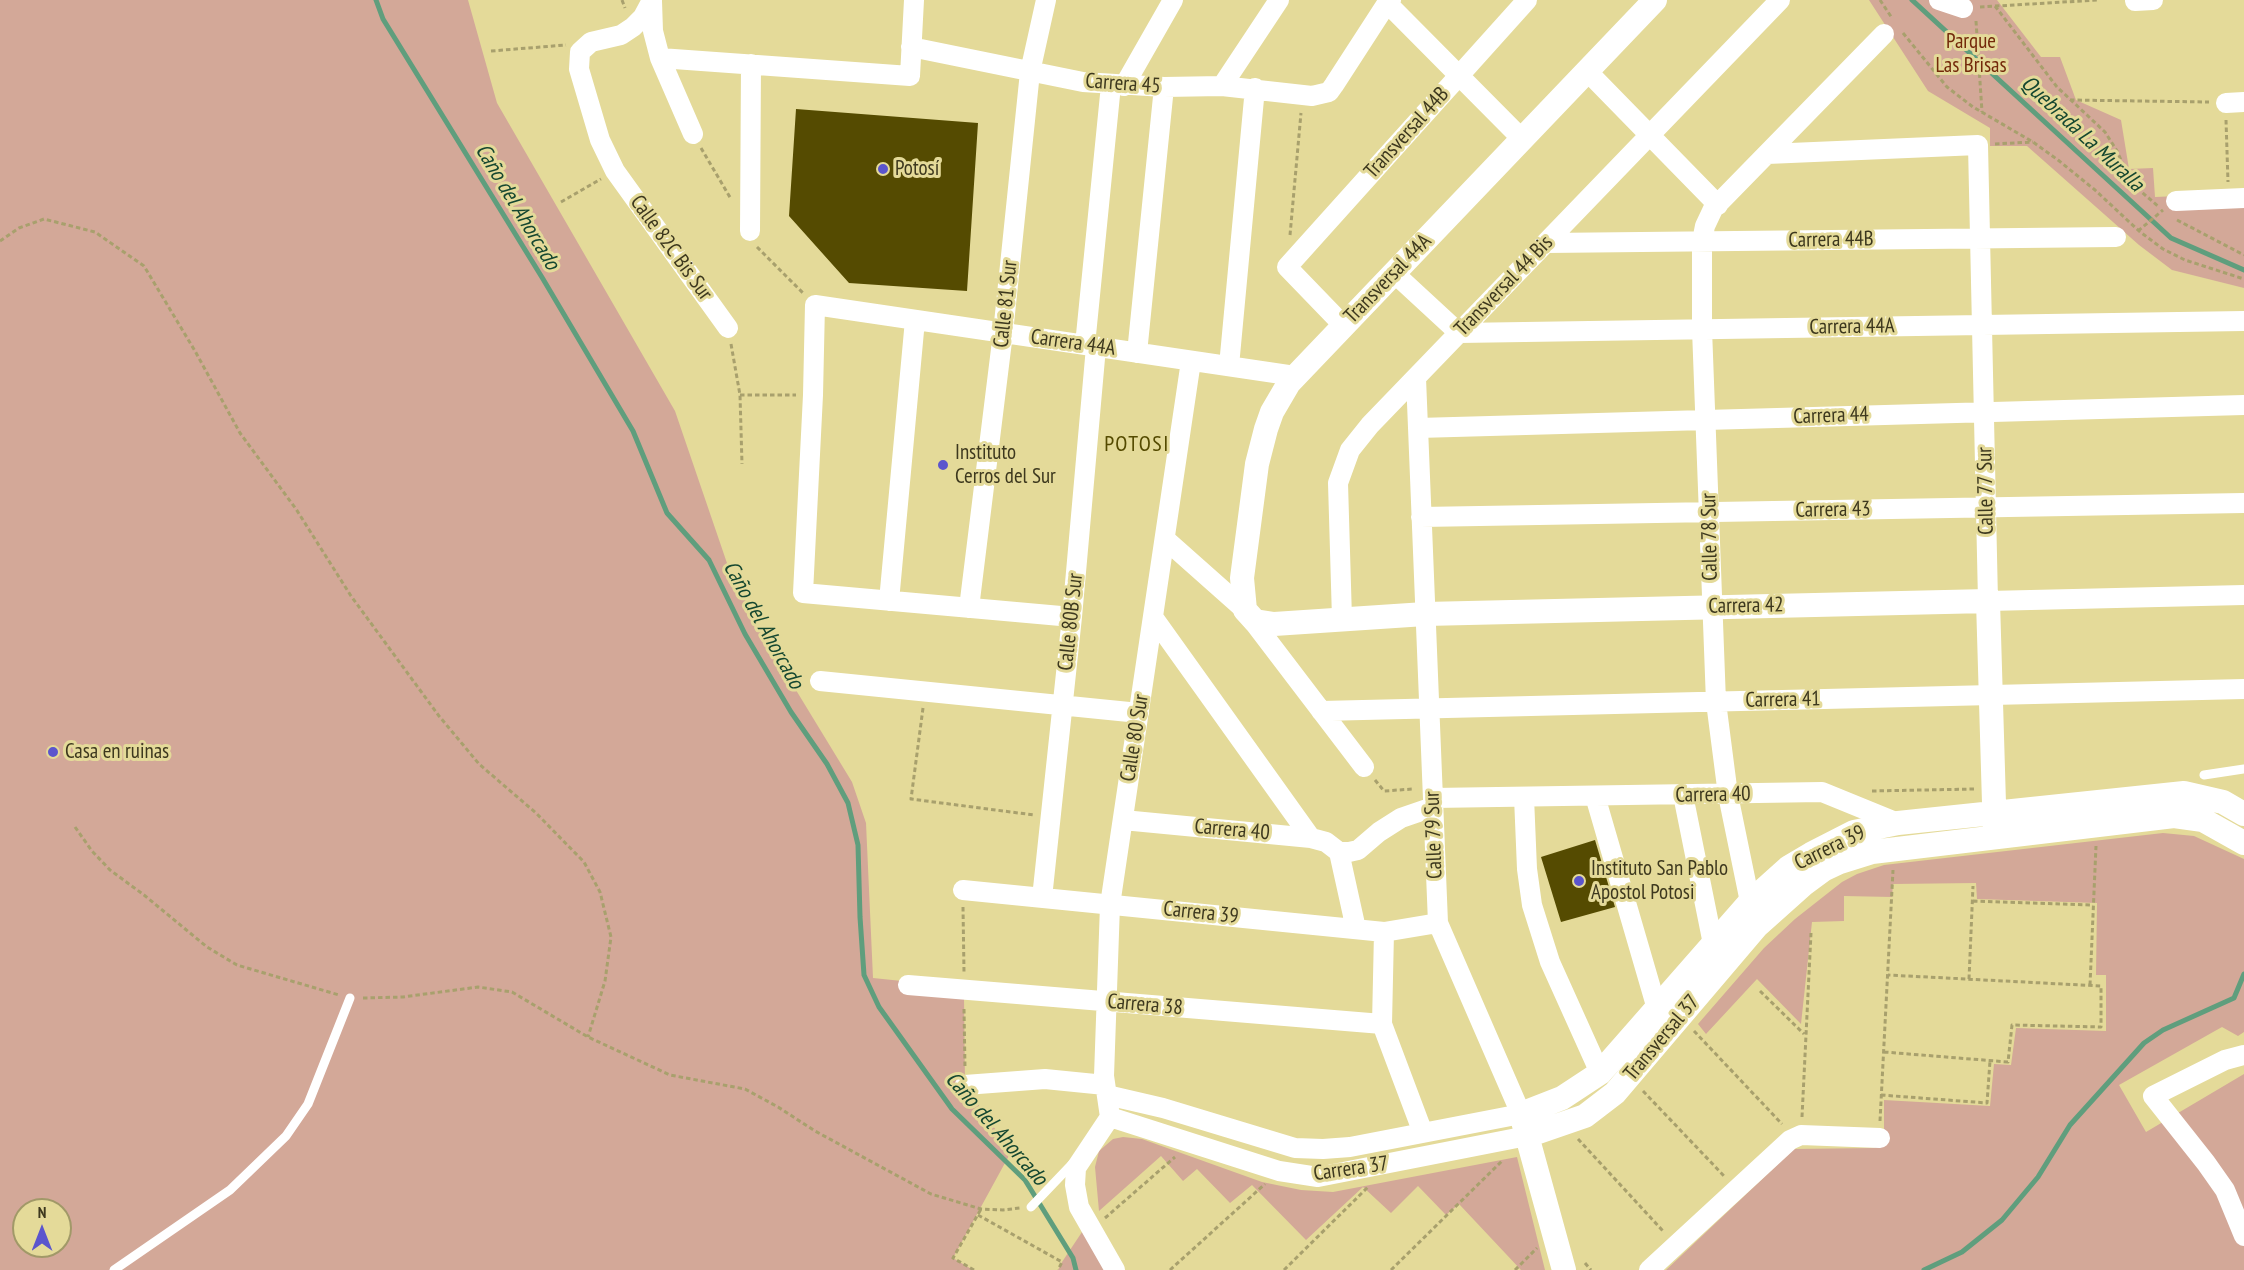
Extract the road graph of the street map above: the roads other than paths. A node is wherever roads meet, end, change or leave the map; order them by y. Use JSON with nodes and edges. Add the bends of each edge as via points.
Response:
{"nodes":[{"id":1,"x":914,"y":0,"type":"edge"},
{"id":2,"x":1046,"y":0,"type":"edge"},
{"id":3,"x":1173,"y":0,"type":"edge"},
{"id":4,"x":1279,"y":0,"type":"edge"},
{"id":5,"x":1527,"y":0,"type":"edge"},
{"id":6,"x":1655,"y":0,"type":"edge"},
{"id":7,"x":1780,"y":0,"type":"edge"},
{"id":8,"x":1939,"y":0,"type":"edge"},
{"id":9,"x":652,"y":1,"type":"edge"},
{"id":10,"x":1389,"y":1,"type":"edge"},
{"id":11,"x":1963,"y":8,"type":"road end"},
{"id":12,"x":1893,"y":29,"type":"road end"},
{"id":13,"x":911,"y":47,"type":"junction"},
{"id":14,"x":660,"y":58,"type":"junction"},
{"id":15,"x":751,"y":64,"type":"junction"},
{"id":16,"x":1587,"y":71,"type":"junction"},
{"id":17,"x":1030,"y":72,"type":"junction"},
{"id":18,"x":1459,"y":75,"type":"junction"},
{"id":19,"x":1117,"y":86,"type":"junction"},
{"id":20,"x":1222,"y":86,"type":"junction"},
{"id":21,"x":1164,"y":87,"type":"junction"},
{"id":22,"x":1255,"y":88,"type":"junction"},
{"id":23,"x":693,"y":134,"type":"dead end"},
{"id":24,"x":1650,"y":135,"type":"junction"},
{"id":25,"x":1522,"y":139,"type":"junction"},
{"id":26,"x":1767,"y":154,"type":"junction"},
{"id":27,"x":2236,"y":198,"type":"edge"},
{"id":28,"x":2176,"y":201,"type":"dead end"},
{"id":29,"x":1718,"y":205,"type":"junction"},
{"id":30,"x":750,"y":231,"type":"dead end"},
{"id":31,"x":2116,"y":237,"type":"dead end"},
{"id":32,"x":1980,"y":238,"type":"junction"},
{"id":33,"x":1702,"y":241,"type":"junction"},
{"id":34,"x":1546,"y":243,"type":"junction"},
{"id":35,"x":1394,"y":273,"type":"junction"},
{"id":36,"x":915,"y":320,"type":"junction"},
{"id":37,"x":2244,"y":321,"type":"edge"},
{"id":38,"x":1982,"y":325,"type":"junction"},
{"id":39,"x":1344,"y":326,"type":"junction"},
{"id":40,"x":728,"y":328,"type":"road end"},
{"id":41,"x":1702,"y":329,"type":"junction"},
{"id":42,"x":1003,"y":333,"type":"junction"},
{"id":43,"x":1459,"y":333,"type":"junction"},
{"id":44,"x":1091,"y":346,"type":"junction"},
{"id":45,"x":1137,"y":353,"type":"junction"},
{"id":46,"x":1191,"y":360,"type":"junction"},
{"id":47,"x":1229,"y":366,"type":"junction"},
{"id":48,"x":1295,"y":376,"type":"junction"},
{"id":49,"x":1416,"y":378,"type":"junction"},
{"id":50,"x":2244,"y":405,"type":"edge"},
{"id":51,"x":1984,"y":412,"type":"junction"},
{"id":52,"x":1706,"y":420,"type":"junction"},
{"id":53,"x":1418,"y":428,"type":"junction"},
{"id":54,"x":2244,"y":503,"type":"edge"},
{"id":55,"x":1986,"y":507,"type":"junction"},
{"id":56,"x":1710,"y":512,"type":"junction"},
{"id":57,"x":1421,"y":517,"type":"junction"},
{"id":58,"x":1165,"y":539,"type":"junction"},
{"id":59,"x":2244,"y":595,"type":"edge"},
{"id":60,"x":889,"y":601,"type":"junction"},
{"id":61,"x":1988,"y":601,"type":"junction"},
{"id":62,"x":1711,"y":607,"type":"junction"},
{"id":63,"x":969,"y":608,"type":"junction"},
{"id":64,"x":1247,"y":613,"type":"junction"},
{"id":65,"x":1425,"y":614,"type":"junction"},
{"id":66,"x":1072,"y":617,"type":"junction"},
{"id":67,"x":1153,"y":617,"type":"junction"},
{"id":68,"x":1342,"y":619,"type":"junction"},
{"id":69,"x":820,"y":681,"type":"dead end"},
{"id":70,"x":2244,"y":689,"type":"edge"},
{"id":71,"x":1991,"y":695,"type":"junction"},
{"id":72,"x":1716,"y":702,"type":"junction"},
{"id":73,"x":1062,"y":706,"type":"junction"},
{"id":74,"x":1429,"y":708,"type":"junction"},
{"id":75,"x":1321,"y":711,"type":"junction"},
{"id":76,"x":1139,"y":713,"type":"junction"},
{"id":77,"x":1364,"y":767,"type":"road end"},
{"id":78,"x":2244,"y":769,"type":"edge"},
{"id":79,"x":2204,"y":775,"type":"dead end"},
{"id":80,"x":1683,"y":795,"type":"junction"},
{"id":81,"x":1728,"y":795,"type":"junction"},
{"id":82,"x":1595,"y":796,"type":"junction"},
{"id":83,"x":1433,"y":797,"type":"junction"},
{"id":84,"x":1524,"y":797,"type":"junction"},
{"id":85,"x":2242,"y":810,"type":"edge"},
{"id":86,"x":1994,"y":812,"type":"junction"},
{"id":87,"x":1123,"y":820,"type":"junction"},
{"id":88,"x":1898,"y":823,"type":"junction"},
{"id":89,"x":1995,"y":837,"type":"junction"},
{"id":90,"x":1311,"y":838,"type":"junction"},
{"id":91,"x":2244,"y":843,"type":"edge"},
{"id":92,"x":1339,"y":852,"type":"junction"},
{"id":93,"x":963,"y":890,"type":"dead end"},
{"id":94,"x":1042,"y":898,"type":"junction"},
{"id":95,"x":1750,"y":902,"type":"junction"},
{"id":96,"x":1110,"y":904,"type":"junction"},
{"id":97,"x":1775,"y":909,"type":"joint"},
{"id":98,"x":1438,"y":923,"type":"junction"},
{"id":99,"x":1356,"y":929,"type":"junction"},
{"id":100,"x":1384,"y":932,"type":"junction"},
{"id":101,"x":1713,"y":944,"type":"junction"},
{"id":102,"x":908,"y":985,"type":"dead end"},
{"id":103,"x":350,"y":998,"type":"road end"},
{"id":104,"x":1107,"y":1002,"type":"junction"},
{"id":105,"x":1657,"y":1009,"type":"junction"},
{"id":106,"x":1382,"y":1024,"type":"junction"},
{"id":107,"x":2244,"y":1054,"type":"edge"},
{"id":108,"x":1600,"y":1073,"type":"junction"},
{"id":109,"x":965,"y":1085,"type":"dead end"},
{"id":110,"x":1106,"y":1090,"type":"junction"},
{"id":111,"x":1110,"y":1117,"type":"junction"},
{"id":112,"x":1524,"y":1125,"type":"junction"},
{"id":113,"x":1423,"y":1133,"type":"junction"},
{"id":114,"x":1880,"y":1138,"type":"road end"},
{"id":115,"x":1091,"y":1143,"type":"junction"},
{"id":116,"x":1031,"y":1207,"type":"road end"},
{"id":117,"x":2244,"y":1236,"type":"edge"},
{"id":118,"x":114,"y":1270,"type":"edge"},
{"id":119,"x":1115,"y":1270,"type":"edge"},
{"id":120,"x":1564,"y":1270,"type":"edge"},
{"id":121,"x":1649,"y":1270,"type":"edge"}],
"edges":[{"from":1,"to":13,"type":"street"},
{"from":2,"to":17,"type":"street","name":"Calle 81 Sur"},
{"from":3,"to":19,"type":"street"},
{"from":4,"to":20,"type":"street"},
{"from":5,"to":18,"type":"street","name":"Transversal 44B"},
{"from":6,"to":16,"type":"street","name":"Transversal 44A"},
{"from":7,"to":24,"type":"street","name":"Transversal 44 Bis"},
{"from":8,"to":11,"type":"street"},
{"from":9,"to":14,"type":"street","via":[[653,31]]},
{"from":9,"to":40,"type":"street","name":"Calle 82C Bis Sur","via":[[643,17],[627,31],[591,42],[580,52],[579,69],[600,140],[615,171]]},
{"from":10,"to":18,"type":"street"},
{"from":10,"to":22,"type":"street","name":"Carrera 45","via":[[1329,92],[1302,96]]},
{"from":12,"to":26,"type":"street","name":"Calle 78 Sur"},
{"from":13,"to":15,"type":"street","via":[[910,76]]},
{"from":13,"to":17,"type":"street","name":"Carrera 45"},
{"from":14,"to":15,"type":"street"},
{"from":14,"to":23,"type":"street"},
{"from":15,"to":30,"type":"street"},
{"from":16,"to":24,"type":"street"},
{"from":16,"to":25,"type":"street","name":"Transversal 44A"},
{"from":17,"to":19,"type":"street","name":"Carrera 45"},
{"from":17,"to":42,"type":"street","name":"Calle 81 Sur"},
{"from":18,"to":25,"type":"street"},
{"from":18,"to":39,"type":"street","name":"Transversal 44B","via":[[1287,267]]},
{"from":19,"to":21,"type":"street","name":"Carrera 45"},
{"from":19,"to":44,"type":"street","name":"Calle 80B Sur"},
{"from":20,"to":21,"type":"street","name":"Carrera 45"},
{"from":20,"to":22,"type":"street","name":"Carrera 45"},
{"from":21,"to":45,"type":"street"},
{"from":22,"to":47,"type":"street"},
{"from":24,"to":29,"type":"street"},
{"from":24,"to":34,"type":"street","name":"Transversal 44 Bis"},
{"from":25,"to":35,"type":"street","name":"Transversal 44A"},
{"from":26,"to":29,"type":"street","name":"Calle 78 Sur"},
{"from":26,"to":32,"type":"street","name":"Calle 77 Sur","via":[[1978,145]]},
{"from":27,"to":28,"type":"street"},
{"from":29,"to":33,"type":"street","name":"Calle 78 Sur","via":[[1708,218]]},
{"from":31,"to":32,"type":"street","name":"Carrera 44B"},
{"from":32,"to":33,"type":"street","name":"Carrera 44B"},
{"from":32,"to":38,"type":"street","name":"Calle 77 Sur"},
{"from":33,"to":34,"type":"street","name":"Carrera 44B"},
{"from":33,"to":41,"type":"street","name":"Calle 78 Sur"},
{"from":34,"to":43,"type":"street","name":"Transversal 44 Bis"},
{"from":35,"to":39,"type":"street","name":"Transversal 44A"},
{"from":35,"to":43,"type":"street"},
{"from":36,"to":42,"type":"street","name":"Carrera 44A"},
{"from":36,"to":60,"type":"street"},
{"from":36,"to":60,"type":"street","name":"Carrera 44A","via":[[815,305],[803,593]]},
{"from":37,"to":38,"type":"street","name":"Carrera 44A"},
{"from":38,"to":41,"type":"street","name":"Carrera 44A"},
{"from":38,"to":51,"type":"street","name":"Calle 77 Sur"},
{"from":39,"to":48,"type":"street","name":"Transversal 44A"},
{"from":41,"to":43,"type":"street","name":"Carrera 44A"},
{"from":41,"to":52,"type":"street","name":"Calle 78 Sur"},
{"from":42,"to":44,"type":"street","name":"Carrera 44A"},
{"from":42,"to":63,"type":"street","name":"Calle 81 Sur"},
{"from":43,"to":49,"type":"street","name":"Transversal 44 Bis"},
{"from":44,"to":45,"type":"street","name":"Carrera 44A"},
{"from":44,"to":66,"type":"street","name":"Calle 80B Sur"},
{"from":45,"to":46,"type":"street","name":"Carrera 44A"},
{"from":46,"to":47,"type":"street","name":"Carrera 44A"},
{"from":46,"to":58,"type":"street","name":"Calle 80 Sur"},
{"from":47,"to":48,"type":"street","name":"Carrera 44A"},
{"from":48,"to":64,"type":"street","name":"Transversal 44A","via":[[1272,412],[1257,464],[1242,578]]},
{"from":49,"to":53,"type":"street","name":"Calle 79 Sur"},
{"from":49,"to":68,"type":"street","name":"Transversal 44 Bis","via":[[1359,438],[1340,475]]},
{"from":50,"to":51,"type":"street","name":"Carrera 44"},
{"from":51,"to":52,"type":"street","name":"Carrera 44"},
{"from":51,"to":55,"type":"street","name":"Calle 77 Sur"},
{"from":52,"to":53,"type":"street","name":"Carrera 44"},
{"from":52,"to":56,"type":"street","name":"Calle 78 Sur"},
{"from":53,"to":57,"type":"street","name":"Calle 79 Sur"},
{"from":54,"to":55,"type":"street","name":"Carrera 43"},
{"from":55,"to":56,"type":"street","name":"Carrera 43"},
{"from":55,"to":61,"type":"street","name":"Calle 77 Sur"},
{"from":56,"to":57,"type":"street","name":"Carrera 43"},
{"from":56,"to":62,"type":"street","name":"Calle 78 Sur"},
{"from":57,"to":65,"type":"street","name":"Calle 79 Sur"},
{"from":58,"to":64,"type":"street"},
{"from":58,"to":67,"type":"street","name":"Calle 80 Sur"},
{"from":59,"to":61,"type":"street","name":"Carrera 42"},
{"from":60,"to":63,"type":"street"},
{"from":61,"to":62,"type":"street","name":"Carrera 42"},
{"from":61,"to":71,"type":"street","name":"Calle 77 Sur"},
{"from":62,"to":65,"type":"street","name":"Carrera 42"},
{"from":62,"to":72,"type":"street","name":"Calle 78 Sur"},
{"from":63,"to":66,"type":"street"},
{"from":64,"to":68,"type":"street","name":"Carrera 42","via":[[1263,623],[1274,624]]},
{"from":64,"to":75,"type":"street"},
{"from":65,"to":68,"type":"street","name":"Carrera 42"},
{"from":65,"to":74,"type":"street","name":"Calle 79 Sur"},
{"from":66,"to":73,"type":"street","name":"Calle 80B Sur"},
{"from":67,"to":76,"type":"street","name":"Calle 80 Sur"},
{"from":67,"to":90,"type":"street"},
{"from":69,"to":73,"type":"street"},
{"from":70,"to":71,"type":"street","name":"Carrera 41"},
{"from":71,"to":72,"type":"street","name":"Carrera 41"},
{"from":71,"to":86,"type":"street","name":"Calle 77 Sur"},
{"from":72,"to":74,"type":"street","name":"Carrera 41"},
{"from":72,"to":81,"type":"street","name":"Calle 78 Sur"},
{"from":73,"to":76,"type":"street"},
{"from":73,"to":94,"type":"street","name":"Calle 80B Sur"},
{"from":74,"to":75,"type":"street","name":"Carrera 41"},
{"from":74,"to":83,"type":"street","name":"Calle 79 Sur"},
{"from":75,"to":77,"type":"street"},
{"from":76,"to":87,"type":"street","name":"Calle 80 Sur"},
{"from":78,"to":79,"type":"lane"},
{"from":80,"to":81,"type":"street","name":"Carrera 40"},
{"from":80,"to":82,"type":"street","name":"Carrera 40"},
{"from":80,"to":101,"type":"street"},
{"from":81,"to":88,"type":"street","name":"Carrera 40","via":[[1822,792]]},
{"from":81,"to":95,"type":"street","name":"Calle 78 Sur"},
{"from":82,"to":84,"type":"street","name":"Carrera 40"},
{"from":82,"to":105,"type":"street"},
{"from":83,"to":84,"type":"street","name":"Carrera 40"},
{"from":83,"to":92,"type":"street","name":"Carrera 40","via":[[1358,850]]},
{"from":83,"to":98,"type":"street","name":"Calle 79 Sur"},
{"from":84,"to":108,"type":"street","via":[[1532,904],[1550,962]]},
{"from":85,"to":86,"type":"street","via":[[2184,793]]},
{"from":86,"to":88,"type":"street","name":"Carrera 39"},
{"from":86,"to":89,"type":"street","name":"Calle 77 Sur"},
{"from":87,"to":90,"type":"street","name":"Carrera 40"},
{"from":87,"to":96,"type":"street","name":"Calle 80 Sur"},
{"from":88,"to":95,"type":"street","name":"Carrera 39","via":[[1854,832],[1832,842],[1789,867]]},
{"from":89,"to":91,"type":"street","via":[[2155,817],[2189,817]]},
{"from":89,"to":97,"type":"street","name":"Carrera 39","via":[[1857,855],[1823,870]]},
{"from":90,"to":92,"type":"street","name":"Carrera 40","via":[[1326,842]]},
{"from":92,"to":99,"type":"street"},
{"from":93,"to":94,"type":"street","name":"Carrera 39"},
{"from":94,"to":96,"type":"street","name":"Carrera 39"},
{"from":95,"to":101,"type":"street","name":"Transversal 37"},
{"from":96,"to":99,"type":"street","name":"Carrera 39"},
{"from":96,"to":104,"type":"street","name":"Calle 80 Sur"},
{"from":97,"to":112,"type":"street","name":"Transversal 37","via":[[1615,1093],[1585,1116],[1565,1125]]},
{"from":98,"to":100,"type":"street","name":"Carrera 39"},
{"from":98,"to":112,"type":"street","name":"Calle 79 Sur"},
{"from":99,"to":100,"type":"street","name":"Carrera 39"},
{"from":100,"to":106,"type":"street"},
{"from":101,"to":105,"type":"street","name":"Transversal 37"},
{"from":102,"to":104,"type":"street","name":"Carrera 38"},
{"from":103,"to":118,"type":"lane","via":[[308,1104],[286,1136],[230,1190]]},
{"from":104,"to":106,"type":"street","name":"Carrera 38"},
{"from":104,"to":110,"type":"street","name":"Calle 80 Sur"},
{"from":105,"to":108,"type":"street","name":"Transversal 37"},
{"from":106,"to":113,"type":"street"},
{"from":107,"to":117,"type":"street","via":[[2153,1096],[2218,1181]]},
{"from":108,"to":112,"type":"street","name":"Transversal 37"},
{"from":109,"to":110,"type":"street","name":"Carrera 37","via":[[1045,1079]]},
{"from":110,"to":111,"type":"street","name":"Calle 80 Sur"},
{"from":110,"to":113,"type":"street","name":"Carrera 37","via":[[1295,1148],[1350,1147]]},
{"from":111,"to":112,"type":"street","name":"Carrera 37","via":[[1280,1171],[1318,1177],[1392,1163]]},
{"from":111,"to":115,"type":"street"},
{"from":112,"to":113,"type":"street","name":"Carrera 37"},
{"from":112,"to":120,"type":"street","name":"Calle 79 Sur"},
{"from":114,"to":121,"type":"street","via":[[1790,1140]]},
{"from":115,"to":116,"type":"lane"},
{"from":115,"to":119,"type":"street","via":[[1076,1167],[1079,1207]]}]}
